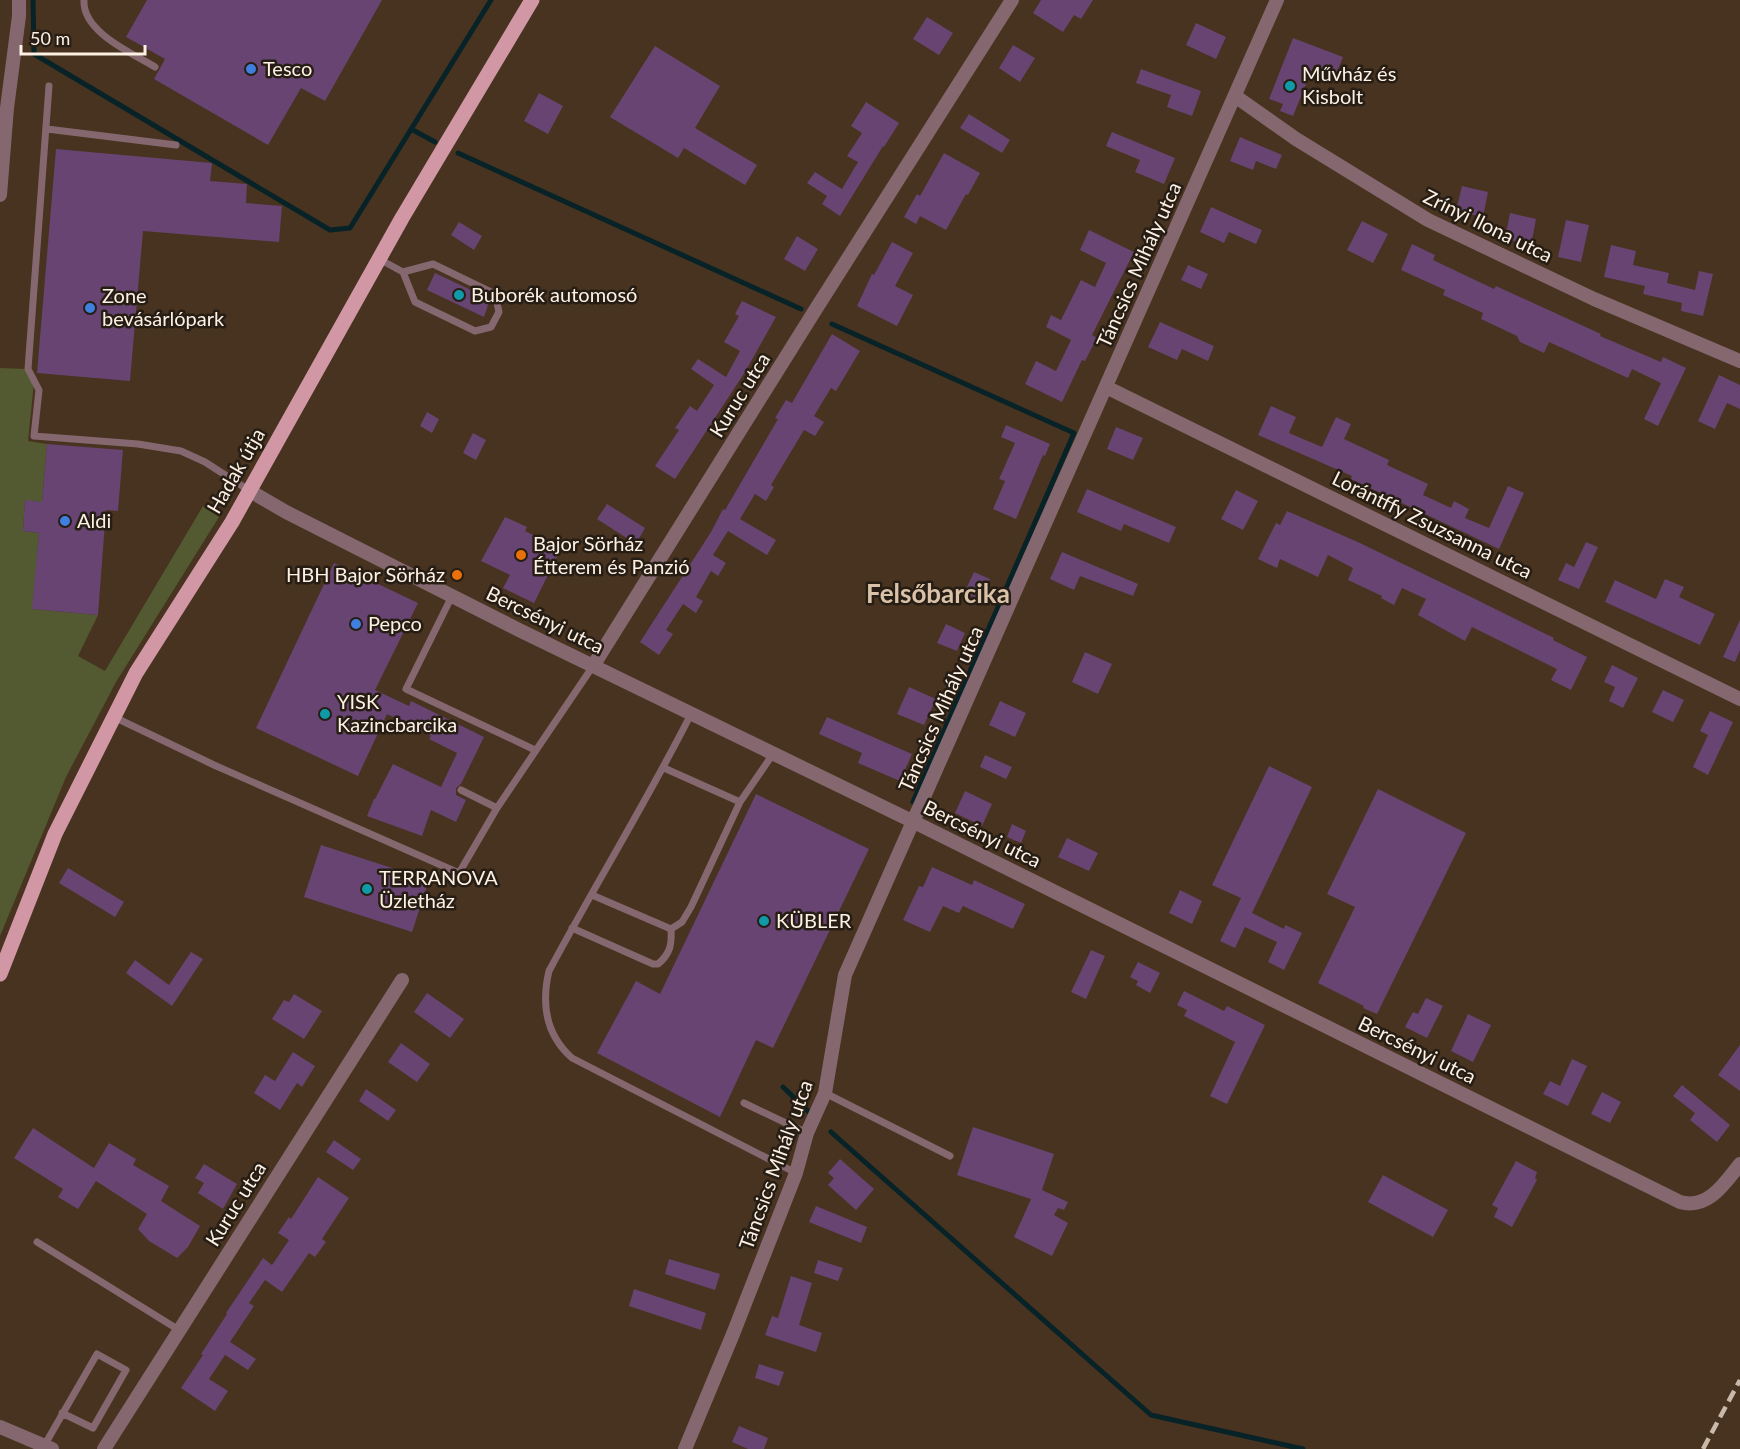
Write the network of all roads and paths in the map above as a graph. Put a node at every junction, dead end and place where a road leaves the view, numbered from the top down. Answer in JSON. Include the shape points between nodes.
{"nodes":[{"id":1,"x":19,"y":0,"type":"edge"},
{"id":2,"x":84,"y":0,"type":"edge"},
{"id":3,"x":532,"y":0,"type":"edge"},
{"id":4,"x":1012,"y":0,"type":"edge"},
{"id":5,"x":1277,"y":0,"type":"edge"},
{"id":6,"x":155,"y":67,"type":"dead end"},
{"id":7,"x":49,"y":86,"type":"dead end"},
{"id":8,"x":1235,"y":96,"type":"junction"},
{"id":9,"x":4,"y":108,"type":"edge"},
{"id":10,"x":47,"y":129,"type":"junction"},
{"id":11,"x":176,"y":145,"type":"dead end"},
{"id":12,"x":0,"y":195,"type":"edge"},
{"id":13,"x":378,"y":259,"type":"junction"},
{"id":14,"x":403,"y":272,"type":"junction"},
{"id":15,"x":1740,"y":361,"type":"edge"},
{"id":16,"x":1106,"y":387,"type":"junction"},
{"id":17,"x":250,"y":491,"type":"junction"},
{"id":18,"x":452,"y":596,"type":"junction"},
{"id":19,"x":593,"y":666,"type":"junction"},
{"id":20,"x":1740,"y":699,"type":"edge"},
{"id":21,"x":691,"y":714,"type":"junction"},
{"id":22,"x":113,"y":717,"type":"junction"},
{"id":23,"x":535,"y":750,"type":"junction"},
{"id":24,"x":773,"y":754,"type":"junction"},
{"id":25,"x":664,"y":768,"type":"junction"},
{"id":26,"x":461,"y":790,"type":"dead end"},
{"id":27,"x":740,"y":802,"type":"junction"},
{"id":28,"x":497,"y":808,"type":"junction"},
{"id":29,"x":912,"y":821,"type":"junction"},
{"id":30,"x":592,"y":895,"type":"junction"},
{"id":31,"x":572,"y":928,"type":"junction"},
{"id":32,"x":671,"y":929,"type":"junction"},
{"id":33,"x":0,"y":974,"type":"edge"},
{"id":34,"x":402,"y":980,"type":"dead end"},
{"id":35,"x":825,"y":1093,"type":"junction"},
{"id":36,"x":744,"y":1102,"type":"dead end"},
{"id":37,"x":807,"y":1133,"type":"junction"},
{"id":38,"x":950,"y":1156,"type":"dead end"},
{"id":39,"x":1740,"y":1164,"type":"edge"},
{"id":40,"x":796,"y":1173,"type":"junction"},
{"id":41,"x":37,"y":1242,"type":"dead end"},
{"id":42,"x":179,"y":1330,"type":"junction"},
{"id":43,"x":62,"y":1413,"type":"junction"},
{"id":44,"x":0,"y":1427,"type":"edge"},
{"id":45,"x":48,"y":1447,"type":"edge"},
{"id":46,"x":104,"y":1449,"type":"edge"},
{"id":47,"x":685,"y":1449,"type":"edge"}],
"edges":[{"from":1,"to":9,"type":"street"},
{"from":2,"to":6,"type":"lane","via":[[92,26]]},
{"from":3,"to":13,"type":"main road","name":"Hadak útja"},
{"from":4,"to":19,"type":"street","name":"Kuruc utca"},
{"from":5,"to":8,"type":"street","name":"Táncsics Mihály utca"},
{"from":7,"to":10,"type":"lane"},
{"from":8,"to":15,"type":"street","name":"Zrínyi Ilona utca","via":[[1296,139],[1428,220],[1594,299]]},
{"from":8,"to":16,"type":"street","name":"Táncsics Mihály utca"},
{"from":9,"to":12,"type":"street"},
{"from":10,"to":11,"type":"lane"},
{"from":10,"to":17,"type":"lane","via":[[28,369],[39,390],[34,436],[181,451]]},
{"from":13,"to":14,"type":"lane"},
{"from":13,"to":17,"type":"main road","name":"Hadak útja"},
{"from":14,"to":14,"type":"lane","via":[[416,302],[475,331],[491,327],[499,312],[495,294],[433,264]]},
{"from":16,"to":20,"type":"street","name":"Lorántffy Zsuzsanna utca"},
{"from":16,"to":29,"type":"street","name":"Táncsics Mihály utca"},
{"from":17,"to":18,"type":"street","name":"Bercsényi utca"},
{"from":17,"to":22,"type":"main road","name":"Hadak útja","via":[[136,673]]},
{"from":18,"to":19,"type":"street","name":"Bercsényi utca"},
{"from":18,"to":23,"type":"lane","via":[[406,689]]},
{"from":19,"to":21,"type":"street","name":"Bercsényi utca"},
{"from":19,"to":23,"type":"lane","name":"Kuruc utca"},
{"from":21,"to":24,"type":"street","name":"Bercsényi utca"},
{"from":21,"to":25,"type":"lane"},
{"from":22,"to":28,"type":"lane","name":"Kuruc utca","via":[[459,873]]},
{"from":22,"to":33,"type":"main road","name":"Hadak útja","via":[[55,834]]},
{"from":23,"to":28,"type":"lane","name":"Kuruc utca"},
{"from":24,"to":27,"type":"lane"},
{"from":24,"to":29,"type":"street","name":"Bercsényi utca"},
{"from":25,"to":27,"type":"lane"},
{"from":25,"to":30,"type":"lane"},
{"from":26,"to":28,"type":"lane"},
{"from":27,"to":32,"type":"lane","via":[[692,907],[682,922]]},
{"from":29,"to":35,"type":"street","name":"Táncsics Mihály utca","via":[[845,975]]},
{"from":29,"to":39,"type":"street","name":"Bercsényi utca","via":[[1680,1202],[1699,1204],[1720,1188]]},
{"from":30,"to":31,"type":"lane"},
{"from":30,"to":32,"type":"lane"},
{"from":31,"to":32,"type":"lane","via":[[653,964],[666,958],[672,945]]},
{"from":31,"to":40,"type":"lane","via":[[549,971],[545,988],[550,1027],[560,1047],[572,1058]]},
{"from":34,"to":42,"type":"street","name":"Kuruc utca"},
{"from":35,"to":37,"type":"street","name":"Táncsics Mihály utca"},
{"from":35,"to":38,"type":"lane"},
{"from":36,"to":37,"type":"lane"},
{"from":37,"to":40,"type":"street","name":"Táncsics Mihály utca"},
{"from":40,"to":47,"type":"street","name":"Táncsics Mihály utca"},
{"from":41,"to":42,"type":"lane"},
{"from":42,"to":46,"type":"street","name":"Kuruc utca"},
{"from":43,"to":43,"type":"lane","via":[[93,1428],[126,1370],[97,1354]]},
{"from":43,"to":45,"type":"lane"},
{"from":44,"to":45,"type":"street"}]}
